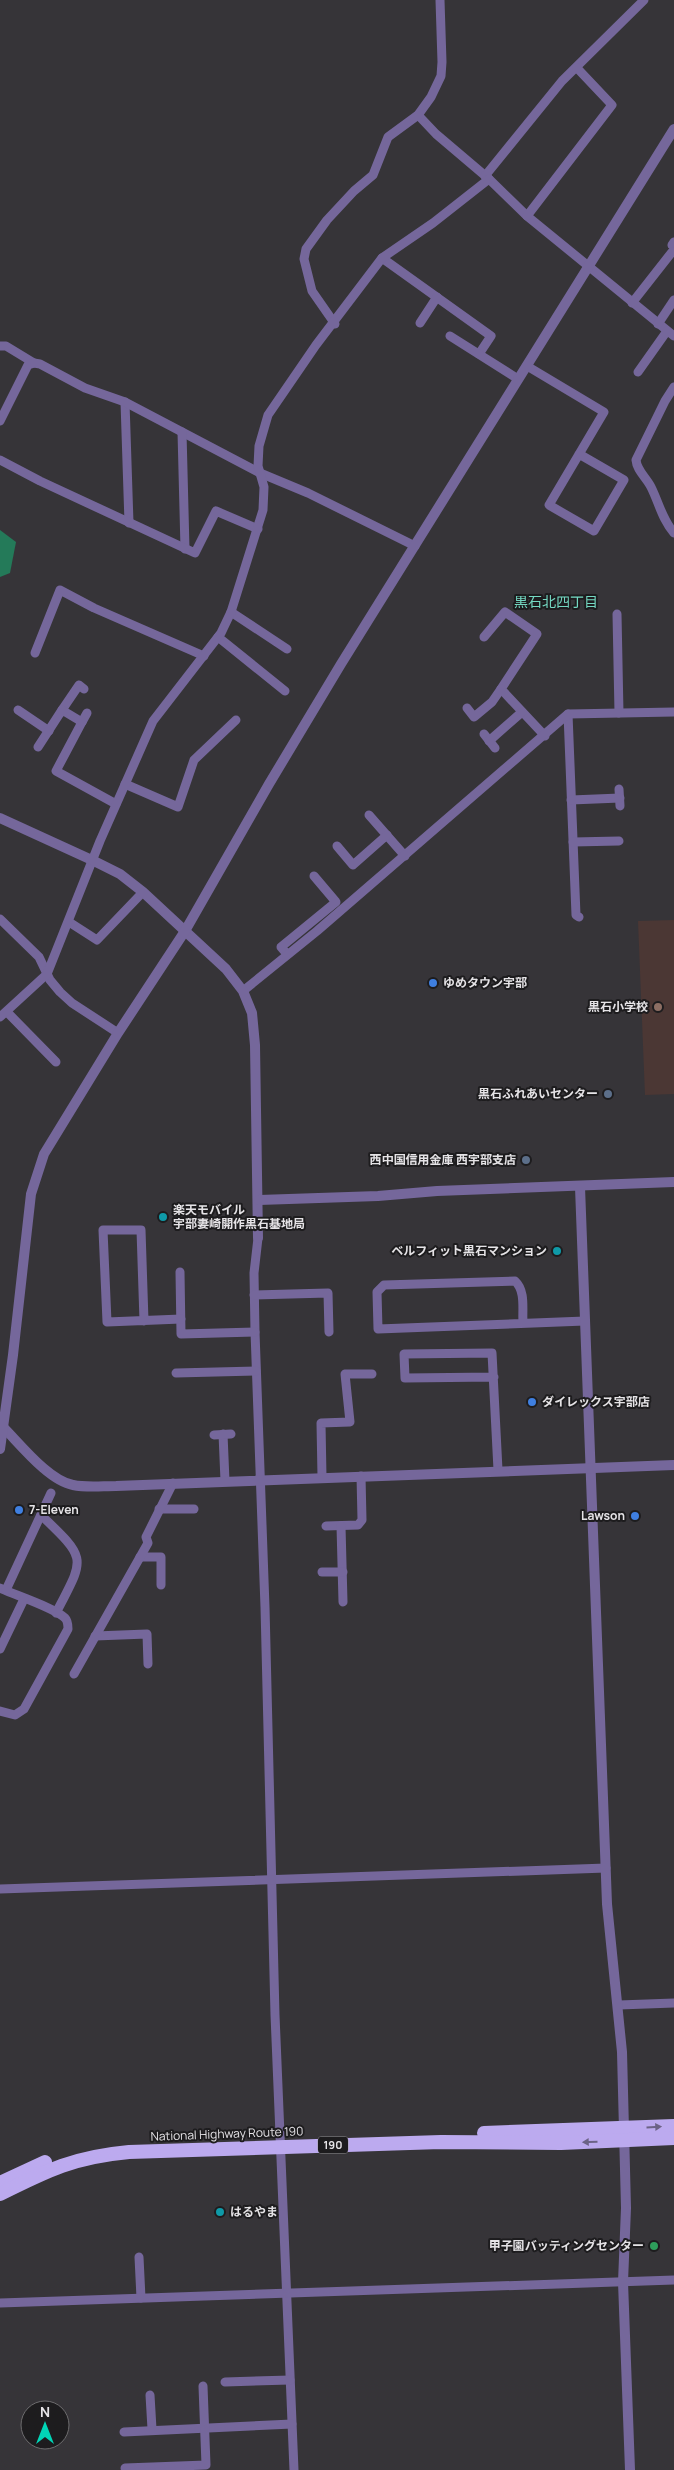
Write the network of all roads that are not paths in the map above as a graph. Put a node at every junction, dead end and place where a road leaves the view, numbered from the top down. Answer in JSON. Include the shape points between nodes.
{"nodes":[{"id":1,"x":440,"y":0,"type":"edge"},
{"id":2,"x":644,"y":0,"type":"edge"},
{"id":3,"x":577,"y":68,"type":"junction"},
{"id":4,"x":418,"y":115,"type":"junction"},
{"id":5,"x":674,"y":129,"type":"edge"},
{"id":6,"x":487,"y":177,"type":"junction"},
{"id":7,"x":527,"y":216,"type":"junction"},
{"id":8,"x":673,"y":246,"type":"edge"},
{"id":9,"x":382,"y":258,"type":"junction"},
{"id":10,"x":588,"y":268,"type":"junction"},
{"id":11,"x":437,"y":298,"type":"junction"},
{"id":12,"x":674,"y":300,"type":"edge"},
{"id":13,"x":632,"y":303,"type":"junction"},
{"id":14,"x":420,"y":323,"type":"dead end"},
{"id":15,"x":334,"y":324,"type":"junction"},
{"id":16,"x":658,"y":324,"type":"junction"},
{"id":17,"x":671,"y":334,"type":"edge"},
{"id":18,"x":450,"y":336,"type":"dead end"},
{"id":19,"x":0,"y":346,"type":"edge"},
{"id":20,"x":479,"y":354,"type":"junction"},
{"id":21,"x":34,"y":362,"type":"junction"},
{"id":22,"x":527,"y":366,"type":"junction"},
{"id":23,"x":638,"y":372,"type":"dead end"},
{"id":24,"x":518,"y":379,"type":"junction"},
{"id":25,"x":674,"y":388,"type":"edge"},
{"id":26,"x":125,"y":402,"type":"junction"},
{"id":27,"x":0,"y":422,"type":"edge"},
{"id":28,"x":182,"y":432,"type":"junction"},
{"id":29,"x":579,"y":454,"type":"junction"},
{"id":30,"x":0,"y":460,"type":"edge"},
{"id":31,"x":260,"y":473,"type":"junction"},
{"id":32,"x":129,"y":523,"type":"junction"},
{"id":33,"x":258,"y":529,"type":"junction"},
{"id":34,"x":674,"y":533,"type":"edge"},
{"id":35,"x":415,"y":546,"type":"junction"},
{"id":36,"x":185,"y":549,"type":"junction"},
{"id":37,"x":232,"y":612,"type":"junction"},
{"id":38,"x":617,"y":614,"type":"dead end"},
{"id":39,"x":218,"y":637,"type":"junction"},
{"id":40,"x":484,"y":637,"type":"dead end"},
{"id":41,"x":287,"y":649,"type":"dead end"},
{"id":42,"x":35,"y":654,"type":"dead end"},
{"id":43,"x":204,"y":656,"type":"junction"},
{"id":44,"x":84,"y":689,"type":"dead end"},
{"id":45,"x":501,"y":689,"type":"junction"},
{"id":46,"x":285,"y":691,"type":"dead end"},
{"id":47,"x":468,"y":708,"type":"dead end"},
{"id":48,"x":18,"y":710,"type":"dead end"},
{"id":49,"x":62,"y":710,"type":"junction"},
{"id":50,"x":522,"y":712,"type":"junction"},
{"id":51,"x":674,"y":712,"type":"edge"},
{"id":52,"x":88,"y":713,"type":"dead end"},
{"id":53,"x":619,"y":713,"type":"junction"},
{"id":54,"x":568,"y":714,"type":"junction"},
{"id":55,"x":236,"y":720,"type":"dead end"},
{"id":56,"x":82,"y":722,"type":"junction"},
{"id":57,"x":49,"y":730,"type":"junction"},
{"id":58,"x":545,"y":736,"type":"junction"},
{"id":59,"x":489,"y":741,"type":"dead end"},
{"id":60,"x":38,"y":747,"type":"dead end"},
{"id":61,"x":125,"y":784,"type":"junction"},
{"id":62,"x":620,"y":798,"type":"dead end"},
{"id":63,"x":571,"y":800,"type":"junction"},
{"id":64,"x":116,"y":804,"type":"junction"},
{"id":65,"x":369,"y":815,"type":"dead end"},
{"id":66,"x":0,"y":818,"type":"edge"},
{"id":67,"x":388,"y":835,"type":"junction"},
{"id":68,"x":619,"y":841,"type":"dead end"},
{"id":69,"x":573,"y":842,"type":"junction"},
{"id":70,"x":337,"y":846,"type":"dead end"},
{"id":71,"x":406,"y":856,"type":"junction"},
{"id":72,"x":94,"y":861,"type":"junction"},
{"id":73,"x":314,"y":876,"type":"dead end"},
{"id":74,"x":143,"y":892,"type":"junction"},
{"id":75,"x":579,"y":917,"type":"dead end"},
{"id":76,"x":0,"y":919,"type":"edge"},
{"id":77,"x":69,"y":922,"type":"junction"},
{"id":78,"x":185,"y":931,"type":"junction"},
{"id":79,"x":287,"y":954,"type":"junction"},
{"id":80,"x":47,"y":974,"type":"junction"},
{"id":81,"x":243,"y":991,"type":"junction"},
{"id":82,"x":3,"y":1014,"type":"edge"},
{"id":83,"x":118,"y":1033,"type":"junction"},
{"id":84,"x":56,"y":1062,"type":"dead end"},
{"id":85,"x":674,"y":1182,"type":"edge"},
{"id":86,"x":580,"y":1187,"type":"junction"},
{"id":87,"x":259,"y":1200,"type":"junction"},
{"id":88,"x":258,"y":1238,"type":"joint"},
{"id":89,"x":180,"y":1272,"type":"dead end"},
{"id":90,"x":254,"y":1295,"type":"junction"},
{"id":91,"x":181,"y":1319,"type":"junction"},
{"id":92,"x":144,"y":1321,"type":"junction"},
{"id":93,"x":585,"y":1321,"type":"junction"},
{"id":94,"x":523,"y":1323,"type":"junction"},
{"id":95,"x":255,"y":1332,"type":"junction"},
{"id":96,"x":329,"y":1332,"type":"dead end"},
{"id":97,"x":256,"y":1372,"type":"junction"},
{"id":98,"x":176,"y":1373,"type":"dead end"},
{"id":99,"x":372,"y":1374,"type":"dead end"},
{"id":100,"x":494,"y":1377,"type":"junction"},
{"id":101,"x":1,"y":1425,"type":"edge"},
{"id":102,"x":223,"y":1434,"type":"dead end"},
{"id":103,"x":0,"y":1449,"type":"edge"},
{"id":104,"x":674,"y":1465,"type":"edge"},
{"id":105,"x":591,"y":1468,"type":"junction"},
{"id":106,"x":498,"y":1470,"type":"junction"},
{"id":107,"x":361,"y":1476,"type":"junction"},
{"id":108,"x":322,"y":1477,"type":"junction"},
{"id":109,"x":261,"y":1479,"type":"junction"},
{"id":110,"x":225,"y":1481,"type":"junction"},
{"id":111,"x":172,"y":1483,"type":"junction"},
{"id":112,"x":51,"y":1493,"type":"dead end"},
{"id":113,"x":159,"y":1510,"type":"junction"},
{"id":114,"x":194,"y":1510,"type":"dead end"},
{"id":115,"x":41,"y":1516,"type":"junction"},
{"id":116,"x":326,"y":1526,"type":"dead end"},
{"id":117,"x":341,"y":1526,"type":"junction"},
{"id":118,"x":140,"y":1557,"type":"junction"},
{"id":119,"x":322,"y":1572,"type":"dead end"},
{"id":120,"x":342,"y":1572,"type":"junction"},
{"id":121,"x":161,"y":1585,"type":"dead end"},
{"id":122,"x":3,"y":1589,"type":"edge"},
{"id":123,"x":24,"y":1599,"type":"junction"},
{"id":124,"x":343,"y":1602,"type":"dead end"},
{"id":125,"x":56,"y":1613,"type":"junction"},
{"id":126,"x":96,"y":1636,"type":"junction"},
{"id":127,"x":0,"y":1649,"type":"edge"},
{"id":128,"x":148,"y":1664,"type":"dead end"},
{"id":129,"x":74,"y":1674,"type":"dead end"},
{"id":130,"x":0,"y":1712,"type":"edge"},
{"id":131,"x":606,"y":1868,"type":"junction"},
{"id":132,"x":271,"y":1880,"type":"junction"},
{"id":133,"x":0,"y":1889,"type":"edge"},
{"id":134,"x":674,"y":2003,"type":"edge"},
{"id":135,"x":619,"y":2005,"type":"junction"},
{"id":136,"x":674,"y":2126,"type":"edge"},
{"id":137,"x":625,"y":2134,"type":"junction"},
{"id":138,"x":674,"y":2138,"type":"edge"},
{"id":139,"x":281,"y":2142,"type":"junction"},
{"id":140,"x":0,"y":2182,"type":"edge"},
{"id":141,"x":0,"y":2194,"type":"edge"},
{"id":142,"x":139,"y":2257,"type":"dead end"},
{"id":143,"x":674,"y":2280,"type":"edge"},
{"id":144,"x":623,"y":2282,"type":"junction"},
{"id":145,"x":287,"y":2293,"type":"junction"},
{"id":146,"x":141,"y":2298,"type":"junction"},
{"id":147,"x":0,"y":2303,"type":"edge"},
{"id":148,"x":290,"y":2380,"type":"junction"},
{"id":149,"x":225,"y":2382,"type":"dead end"},
{"id":150,"x":203,"y":2386,"type":"dead end"},
{"id":151,"x":150,"y":2396,"type":"dead end"},
{"id":152,"x":292,"y":2424,"type":"junction"},
{"id":153,"x":205,"y":2427,"type":"junction"},
{"id":154,"x":152,"y":2429,"type":"junction"},
{"id":155,"x":124,"y":2432,"type":"dead end"},
{"id":156,"x":125,"y":2468,"type":"dead end"},
{"id":157,"x":294,"y":2470,"type":"edge"},
{"id":158,"x":630,"y":2470,"type":"edge"}],
"edges":[{"from":1,"to":4,"type":"street","via":[[441,76]]},
{"from":2,"to":3,"type":"street"},
{"from":3,"to":6,"type":"street","via":[[562,81]]},
{"from":3,"to":7,"type":"street","via":[[612,105]]},
{"from":4,"to":6,"type":"street"},
{"from":4,"to":15,"type":"street","via":[[388,137],[373,175],[327,220],[306,249],[304,259],[312,291]]},
{"from":5,"to":10,"type":"street"},
{"from":6,"to":7,"type":"street"},
{"from":6,"to":9,"type":"street","via":[[433,223]]},
{"from":7,"to":10,"type":"street"},
{"from":8,"to":13,"type":"street"},
{"from":9,"to":11,"type":"street"},
{"from":9,"to":15,"type":"street"},
{"from":10,"to":13,"type":"street"},
{"from":10,"to":22,"type":"street"},
{"from":11,"to":14,"type":"street"},
{"from":11,"to":20,"type":"street","via":[[491,336]]},
{"from":12,"to":16,"type":"street"},
{"from":13,"to":16,"type":"street"},
{"from":15,"to":31,"type":"street","via":[[268,415],[259,446]]},
{"from":16,"to":17,"type":"street"},
{"from":17,"to":23,"type":"street"},
{"from":18,"to":20,"type":"street"},
{"from":19,"to":21,"type":"street","via":[[6,346]]},
{"from":20,"to":24,"type":"street"},
{"from":21,"to":26,"type":"street","via":[[85,388]]},
{"from":21,"to":27,"type":"street","via":[[28,366]]},
{"from":22,"to":24,"type":"street"},
{"from":22,"to":29,"type":"street","via":[[604,412]]},
{"from":24,"to":35,"type":"street"},
{"from":25,"to":34,"type":"street","via":[[664,401],[636,460],[636,467],[651,488],[661,514]]},
{"from":26,"to":28,"type":"street"},
{"from":26,"to":32,"type":"street"},
{"from":28,"to":31,"type":"street"},
{"from":28,"to":36,"type":"street"},
{"from":29,"to":29,"type":"street","via":[[549,505],[594,531],[624,480]]},
{"from":30,"to":32,"type":"street"},
{"from":31,"to":33,"type":"street","via":[[264,510]]},
{"from":31,"to":35,"type":"street"},
{"from":32,"to":36,"type":"street"},
{"from":33,"to":36,"type":"street","via":[[216,511],[195,553]]},
{"from":33,"to":37,"type":"street"},
{"from":35,"to":78,"type":"street","via":[[269,784]]},
{"from":37,"to":39,"type":"street"},
{"from":37,"to":41,"type":"street"},
{"from":38,"to":53,"type":"street"},
{"from":39,"to":43,"type":"street"},
{"from":39,"to":46,"type":"street"},
{"from":40,"to":45,"type":"street","via":[[504,612],[537,634]]},
{"from":42,"to":43,"type":"street","via":[[60,590]]},
{"from":43,"to":61,"type":"street","via":[[153,721]]},
{"from":44,"to":49,"type":"street","via":[[79,685]]},
{"from":45,"to":47,"type":"street","via":[[492,702],[474,717]]},
{"from":45,"to":50,"type":"street"},
{"from":48,"to":57,"type":"street"},
{"from":49,"to":56,"type":"street"},
{"from":49,"to":57,"type":"street"},
{"from":50,"to":58,"type":"street"},
{"from":50,"to":59,"type":"street"},
{"from":51,"to":53,"type":"street"},
{"from":52,"to":56,"type":"street"},
{"from":53,"to":54,"type":"street"},
{"from":54,"to":58,"type":"street"},
{"from":54,"to":63,"type":"street"},
{"from":55,"to":61,"type":"street","via":[[194,760],[178,807]]},
{"from":56,"to":64,"type":"street","via":[[56,771]]},
{"from":57,"to":60,"type":"street"},
{"from":58,"to":71,"type":"street"},
{"from":61,"to":64,"type":"street"},
{"from":62,"to":63,"type":"street"},
{"from":63,"to":69,"type":"street"},
{"from":64,"to":72,"type":"street"},
{"from":65,"to":67,"type":"street"},
{"from":66,"to":72,"type":"street"},
{"from":67,"to":70,"type":"street","via":[[353,865]]},
{"from":67,"to":71,"type":"street"},
{"from":68,"to":69,"type":"street"},
{"from":69,"to":75,"type":"street","via":[[576,915]]},
{"from":71,"to":79,"type":"street"},
{"from":72,"to":74,"type":"street","via":[[120,874]]},
{"from":72,"to":77,"type":"street"},
{"from":73,"to":79,"type":"street","via":[[336,902],[282,947]]},
{"from":74,"to":77,"type":"street","via":[[97,940]]},
{"from":74,"to":78,"type":"street"},
{"from":76,"to":80,"type":"street","via":[[40,957]]},
{"from":77,"to":80,"type":"street"},
{"from":78,"to":81,"type":"street","via":[[226,969]]},
{"from":78,"to":83,"type":"street"},
{"from":79,"to":81,"type":"street"},
{"from":80,"to":82,"type":"street"},
{"from":80,"to":83,"type":"street","via":[[72,1003]]},
{"from":81,"to":87,"type":"street","via":[[252,1013],[254,1030]]},
{"from":82,"to":84,"type":"street"},
{"from":83,"to":101,"type":"street","via":[[37,1168]]},
{"from":85,"to":86,"type":"street"},
{"from":86,"to":87,"type":"street"},
{"from":86,"to":93,"type":"street"},
{"from":87,"to":88,"type":"street"},
{"from":88,"to":90,"type":"street"},
{"from":89,"to":91,"type":"street"},
{"from":90,"to":95,"type":"street"},
{"from":90,"to":96,"type":"street","via":[[328,1293]]},
{"from":91,"to":92,"type":"street"},
{"from":91,"to":95,"type":"street","via":[[181,1334]]},
{"from":92,"to":92,"type":"street","via":[[141,1230],[103,1230],[107,1322]]},
{"from":93,"to":94,"type":"street"},
{"from":93,"to":105,"type":"street"},
{"from":94,"to":94,"type":"street","via":[[522,1293],[515,1282],[384,1285],[377,1292],[378,1329]]},
{"from":95,"to":97,"type":"street"},
{"from":97,"to":98,"type":"street"},
{"from":97,"to":109,"type":"street"},
{"from":99,"to":108,"type":"street","via":[[345,1374],[350,1422],[321,1423]]},
{"from":100,"to":100,"type":"street","via":[[404,1378],[404,1354],[492,1353]]},
{"from":100,"to":106,"type":"street"},
{"from":101,"to":103,"type":"street"},
{"from":101,"to":111,"type":"street","via":[[61,1481],[73,1485]]},
{"from":102,"to":110,"type":"street"},
{"from":104,"to":105,"type":"street"},
{"from":105,"to":106,"type":"street"},
{"from":105,"to":131,"type":"street"},
{"from":106,"to":107,"type":"street"},
{"from":107,"to":108,"type":"street"},
{"from":107,"to":117,"type":"street","via":[[362,1520],[358,1525]]},
{"from":108,"to":109,"type":"street"},
{"from":109,"to":110,"type":"street"},
{"from":109,"to":132,"type":"street"},
{"from":110,"to":111,"type":"street"},
{"from":111,"to":113,"type":"street"},
{"from":112,"to":115,"type":"street"},
{"from":113,"to":114,"type":"street"},
{"from":113,"to":118,"type":"street"},
{"from":115,"to":122,"type":"street"},
{"from":115,"to":125,"type":"street","via":[[76,1551],[78,1562],[78,1571]]},
{"from":116,"to":117,"type":"street"},
{"from":117,"to":120,"type":"street"},
{"from":118,"to":121,"type":"street","via":[[160,1557]]},
{"from":118,"to":126,"type":"street"},
{"from":119,"to":120,"type":"street"},
{"from":120,"to":124,"type":"street"},
{"from":122,"to":123,"type":"street"},
{"from":123,"to":125,"type":"street"},
{"from":123,"to":127,"type":"street"},
{"from":125,"to":130,"type":"street","via":[[66,1619],[68,1630],[24,1709],[15,1715]]},
{"from":126,"to":128,"type":"street","via":[[147,1634]]},
{"from":126,"to":129,"type":"street"},
{"from":131,"to":132,"type":"street"},
{"from":131,"to":135,"type":"street"},
{"from":132,"to":133,"type":"street"},
{"from":132,"to":139,"type":"street"},
{"from":134,"to":135,"type":"street"},
{"from":135,"to":137,"type":"street"},
{"from":137,"to":136,"type":"highway","name":"National Highway Route 190","number":"190","one_way":true},
{"from":137,"to":138,"type":"highway","name":"National Highway Route 190","number":"190"},
{"from":137,"to":139,"type":"highway","name":"National Highway Route 190","number":"190","via":[[561,2143]]},
{"from":137,"to":144,"type":"street"},
{"from":139,"to":140,"type":"highway","name":"National Highway Route 190","number":"190","via":[[98,2146],[63,2155]]},
{"from":139,"to":141,"type":"highway","name":"National Highway Route 190","number":"190","via":[[84,2158],[47,2170]]},
{"from":139,"to":145,"type":"street"},
{"from":142,"to":146,"type":"street"},
{"from":143,"to":144,"type":"street"},
{"from":144,"to":145,"type":"street"},
{"from":144,"to":158,"type":"street"},
{"from":145,"to":146,"type":"street"},
{"from":145,"to":148,"type":"street"},
{"from":146,"to":147,"type":"street"},
{"from":148,"to":149,"type":"street"},
{"from":148,"to":152,"type":"street"},
{"from":150,"to":153,"type":"street"},
{"from":151,"to":154,"type":"street"},
{"from":152,"to":153,"type":"street"},
{"from":152,"to":157,"type":"street"},
{"from":153,"to":154,"type":"street"},
{"from":153,"to":156,"type":"street","via":[[206,2465]]},
{"from":154,"to":155,"type":"street"}]}
